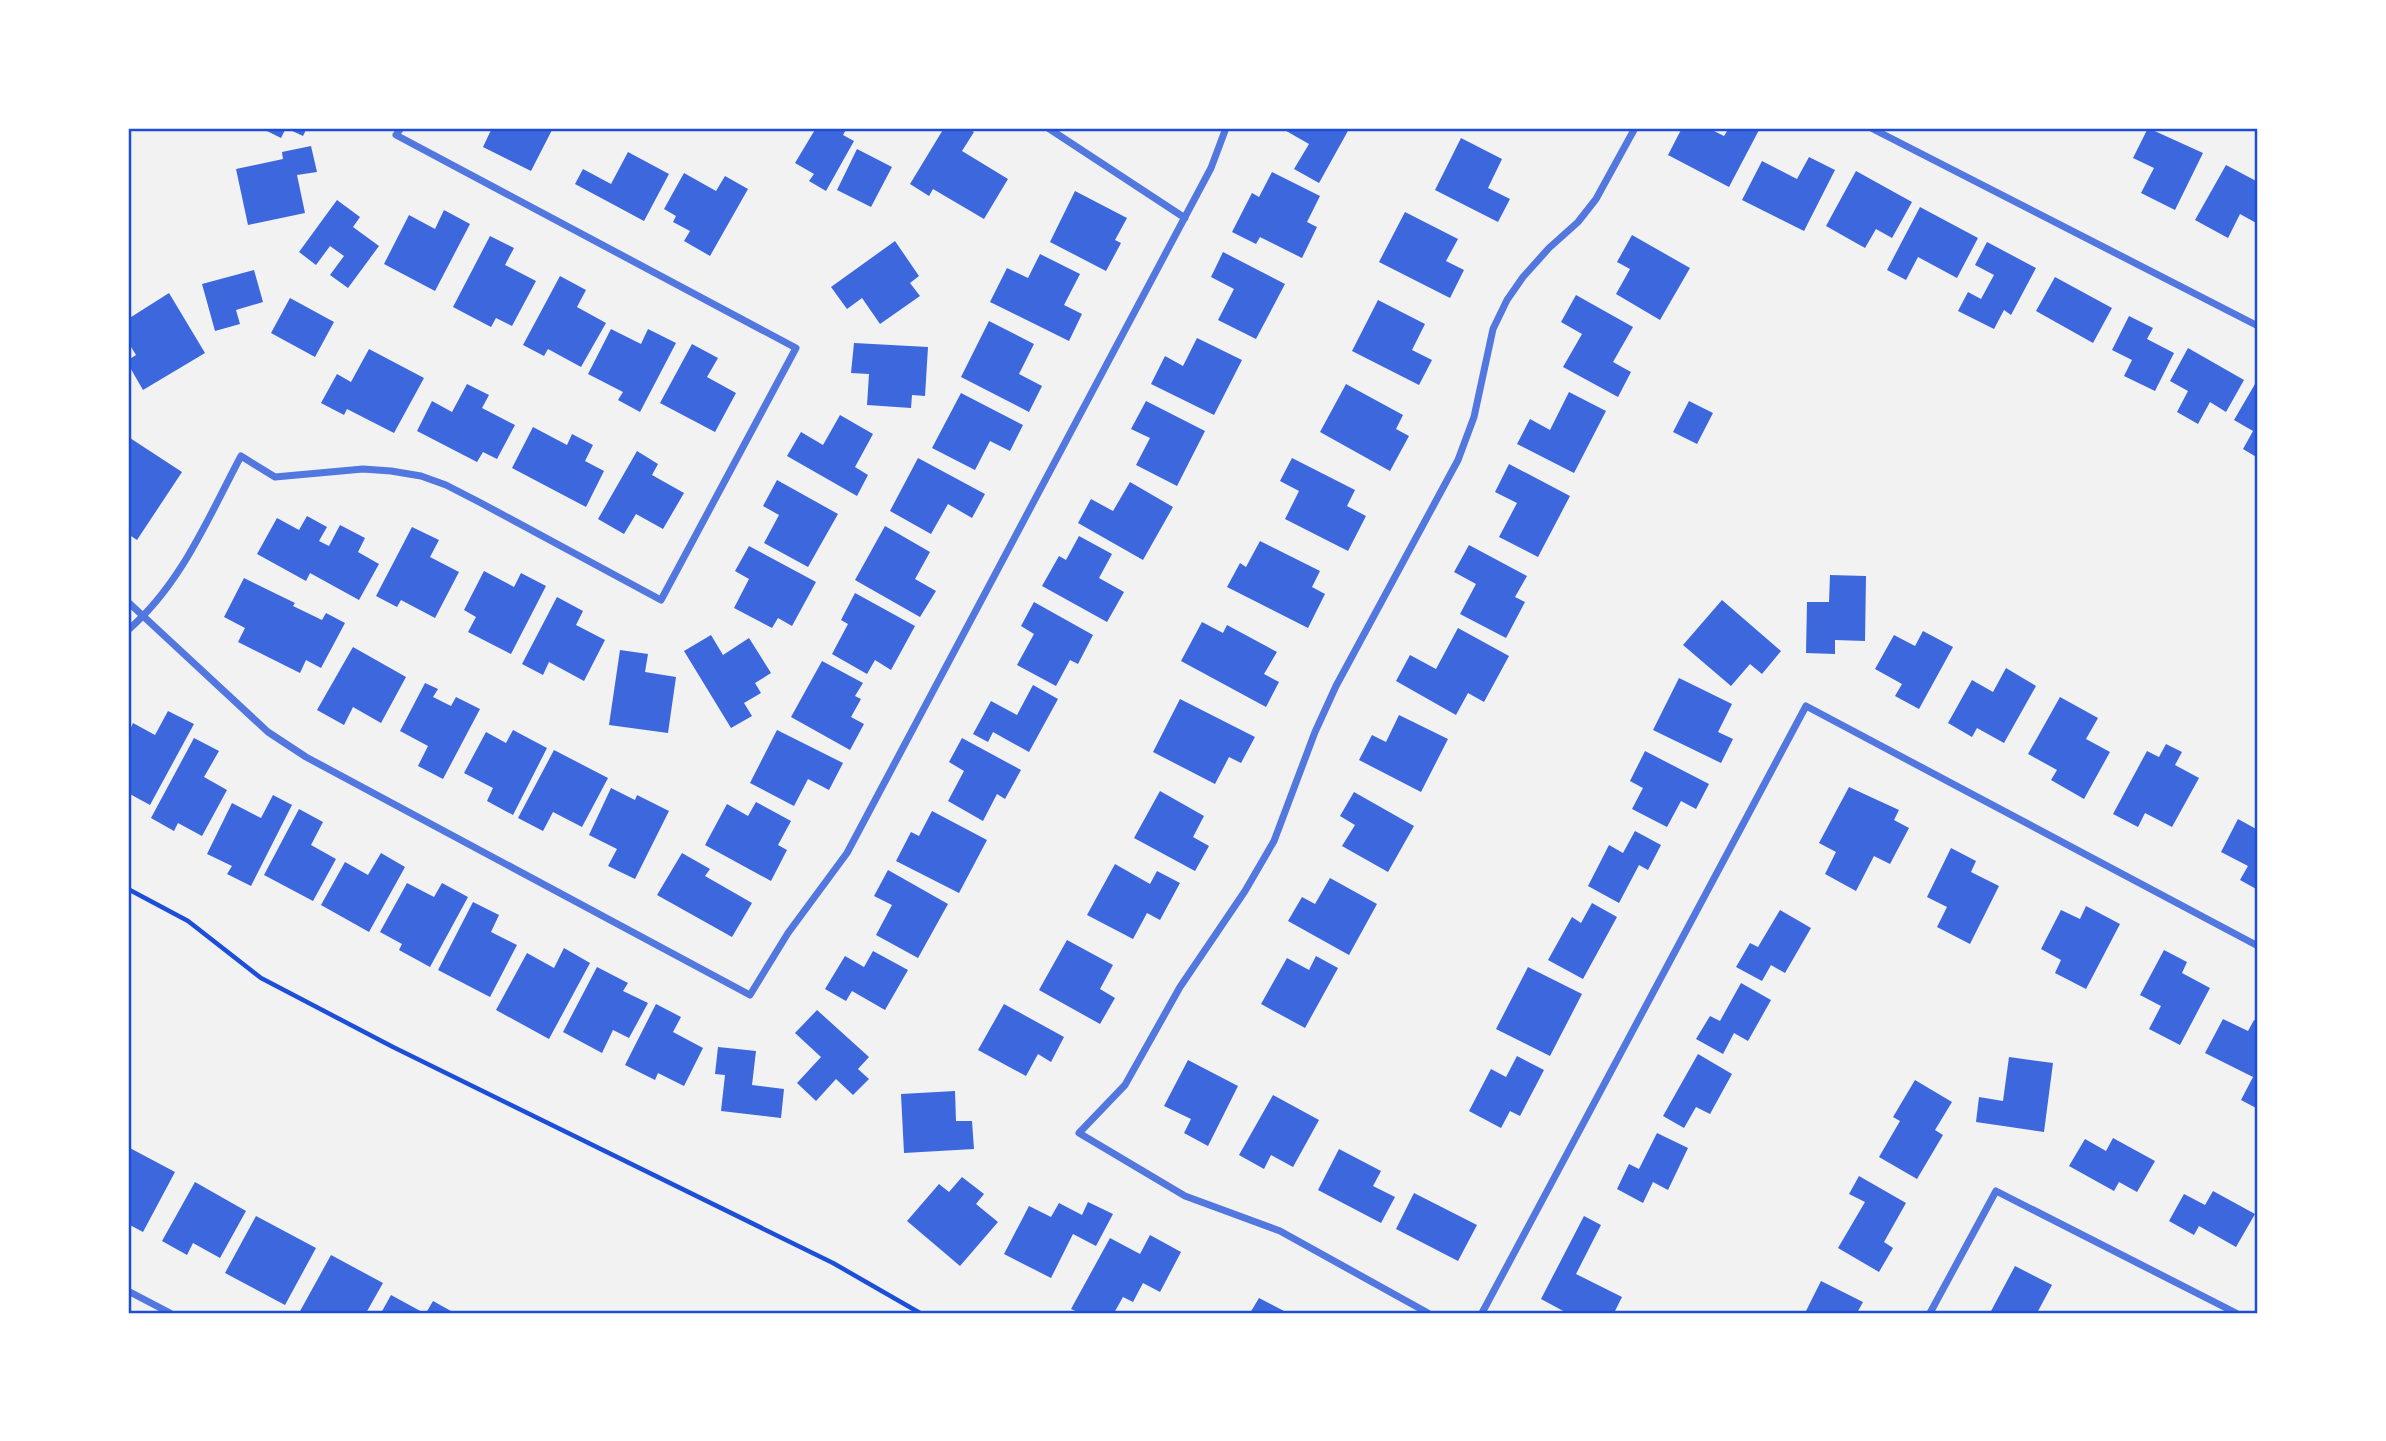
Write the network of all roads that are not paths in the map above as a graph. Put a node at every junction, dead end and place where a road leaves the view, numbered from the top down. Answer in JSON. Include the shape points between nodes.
{"nodes":[{"id":1,"x":401,"y":128,"type":"edge"},
{"id":2,"x":1048,"y":128,"type":"edge"},
{"id":3,"x":1226,"y":128,"type":"edge"},
{"id":4,"x":1635,"y":128,"type":"edge"},
{"id":5,"x":1871,"y":128,"type":"edge"},
{"id":6,"x":1185,"y":218,"type":"junction"},
{"id":7,"x":2258,"y":326,"type":"edge"},
{"id":8,"x":128,"y":602,"type":"edge"},
{"id":9,"x":144,"y":616,"type":"junction"},
{"id":10,"x":128,"y":630,"type":"edge"},
{"id":11,"x":2258,"y":946,"type":"edge"},
{"id":12,"x":128,"y":1293,"type":"edge"},
{"id":13,"x":170,"y":1313,"type":"edge"},
{"id":14,"x":1428,"y":1313,"type":"edge"},
{"id":15,"x":1482,"y":1313,"type":"edge"},
{"id":16,"x":1930,"y":1313,"type":"edge"},
{"id":17,"x":2236,"y":1313,"type":"edge"}],
"edges":[{"from":1,"to":9,"type":"street","via":[[396,135],[796,348],[661,600],[421,476],[363,469],[275,477],[241,456],[182,567]]},
{"from":2,"to":6,"type":"street"},
{"from":3,"to":6,"type":"street"},
{"from":4,"to":14,"type":"street","via":[[1596,199],[1507,300],[1493,329],[1474,416],[1458,460],[1336,686],[1274,841],[1180,986],[1125,1084],[1079,1133],[1185,1196],[1280,1231]]},
{"from":5,"to":7,"type":"street"},
{"from":6,"to":9,"type":"street","via":[[847,853],[788,933],[750,995],[306,757],[268,732]]},
{"from":8,"to":9,"type":"street"},
{"from":9,"to":10,"type":"street"},
{"from":11,"to":15,"type":"street","via":[[1806,706]]},
{"from":12,"to":13,"type":"street"},
{"from":16,"to":17,"type":"street","via":[[1996,1191]]}]}
